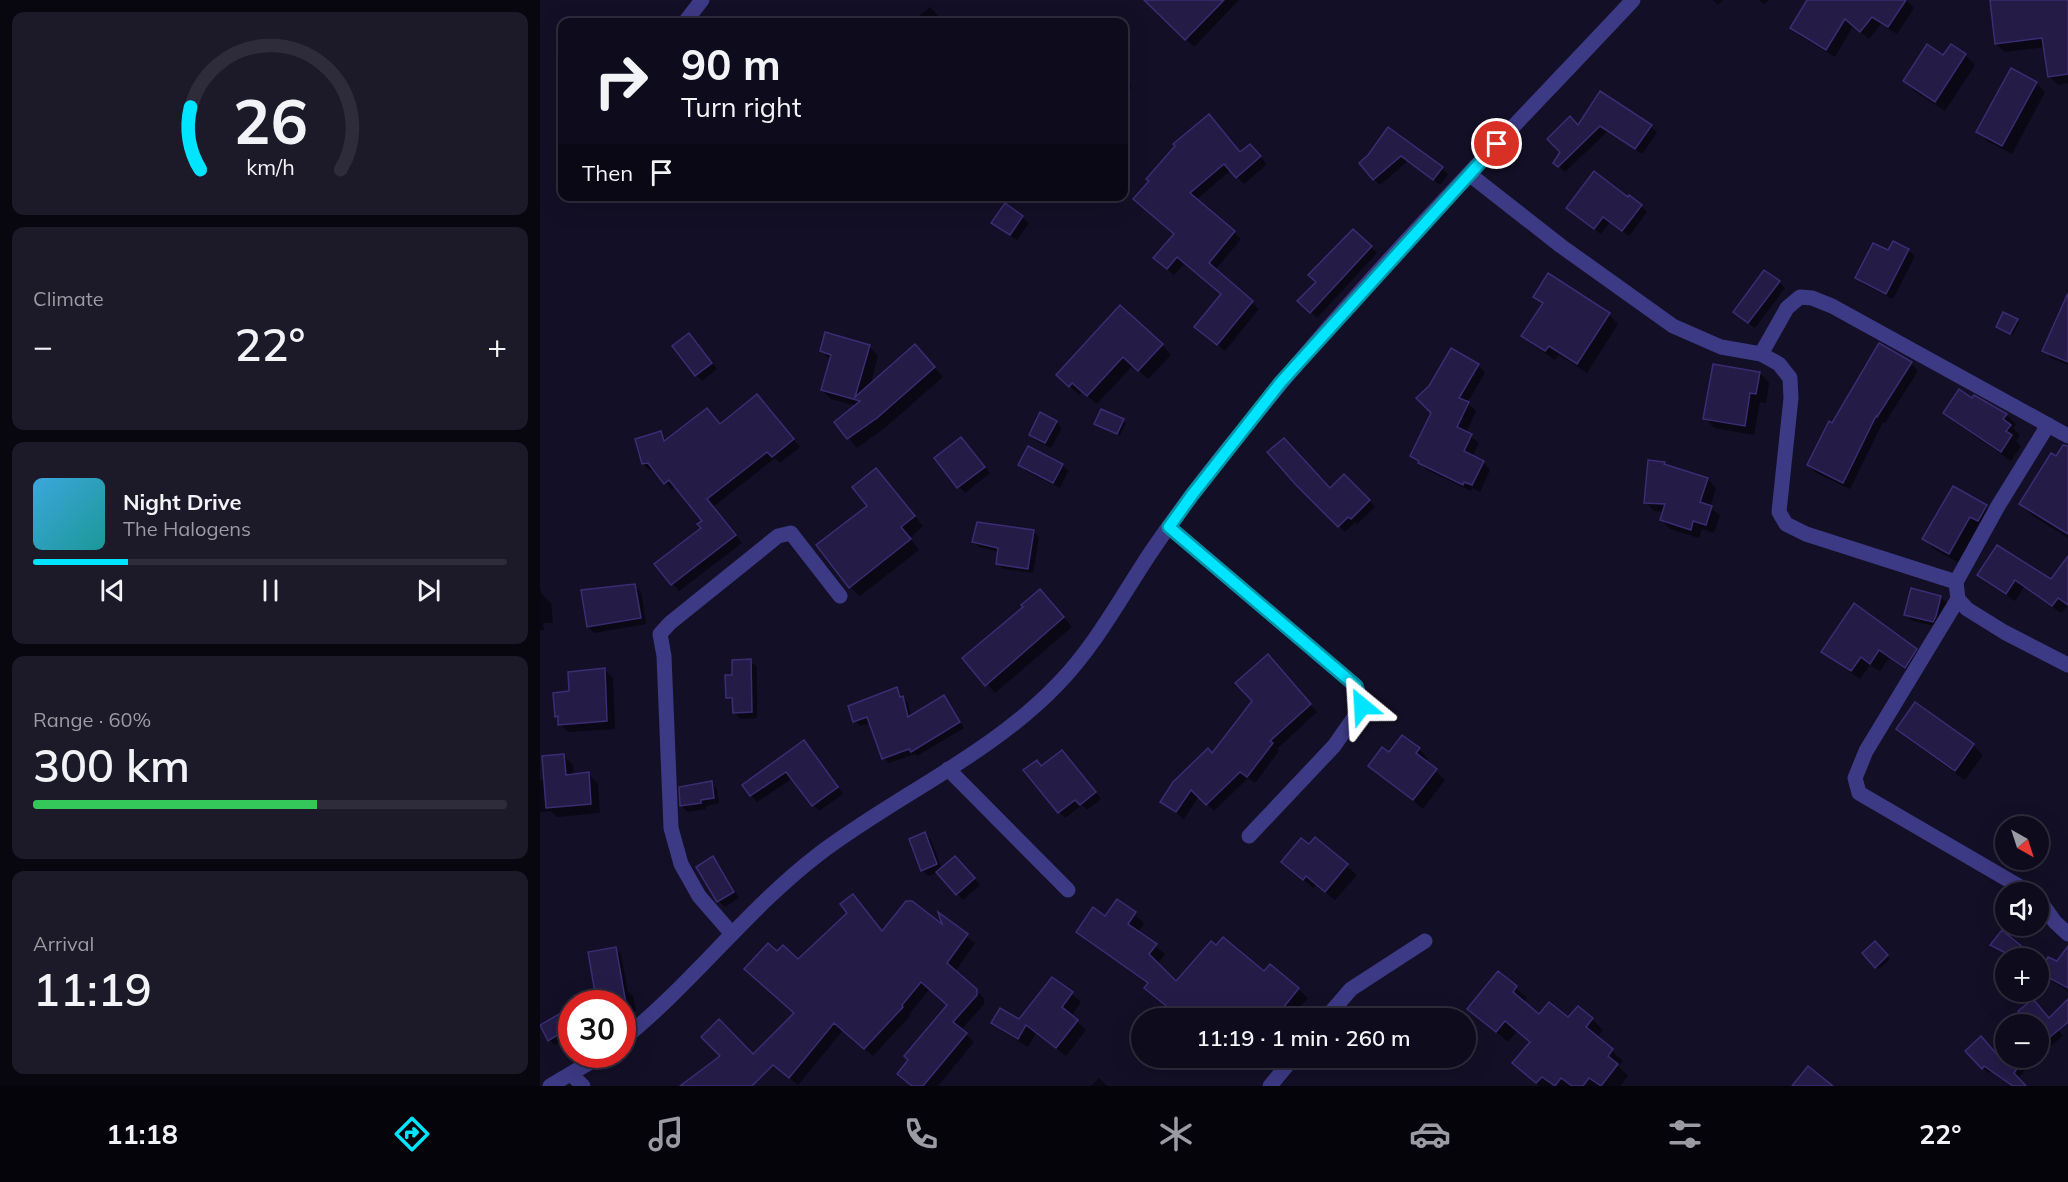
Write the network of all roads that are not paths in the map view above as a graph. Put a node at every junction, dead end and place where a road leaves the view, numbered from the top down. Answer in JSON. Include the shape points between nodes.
{"nodes":[{"id":1,"x":702,"y":0,"type":"edge"},
{"id":2,"x":1633,"y":0,"type":"edge"},
{"id":3,"x":688,"y":18,"type":"edge"},
{"id":4,"x":1469,"y":174,"type":"junction"},
{"id":5,"x":1761,"y":354,"type":"junction"},
{"id":6,"x":2048,"y":425,"type":"junction"},
{"id":7,"x":2068,"y":436,"type":"edge"},
{"id":8,"x":1169,"y":527,"type":"junction"},
{"id":9,"x":1956,"y":582,"type":"junction"},
{"id":10,"x":840,"y":596,"type":"dead end"},
{"id":11,"x":1958,"y":599,"type":"junction"},
{"id":12,"x":2068,"y":665,"type":"edge"},
{"id":13,"x":948,"y":769,"type":"junction"},
{"id":14,"x":1249,"y":836,"type":"dead end"},
{"id":15,"x":2012,"y":882,"type":"edge"},
{"id":16,"x":1068,"y":890,"type":"dead end"},
{"id":17,"x":2049,"y":914,"type":"edge"},
{"id":18,"x":732,"y":934,"type":"junction"},
{"id":19,"x":2068,"y":934,"type":"edge"},
{"id":20,"x":1425,"y":940,"type":"dead end"},
{"id":21,"x":1335,"y":1008,"type":"edge"},
{"id":22,"x":636,"y":1028,"type":"edge"},
{"id":23,"x":583,"y":1068,"type":"edge"},
{"id":24,"x":1285,"y":1068,"type":"edge"},
{"id":25,"x":572,"y":1075,"type":"junction"},
{"id":26,"x":550,"y":1086,"type":"edge"},
{"id":27,"x":583,"y":1086,"type":"edge"},
{"id":28,"x":1270,"y":1086,"type":"edge"}],
"edges":[{"from":1,"to":3,"type":"street"},
{"from":2,"to":4,"type":"street"},
{"from":4,"to":5,"type":"street","via":[[1673,326],[1721,347]]},
{"from":4,"to":8,"type":"street","via":[[1281,382]]},
{"from":5,"to":6,"type":"street","via":[[1787,308],[1800,297],[1812,298]]},
{"from":5,"to":9,"type":"street","via":[[1779,364],[1790,378],[1779,512],[1786,524],[1806,534]]},
{"from":6,"to":7,"type":"street"},
{"from":6,"to":9,"type":"street"},
{"from":8,"to":13,"type":"street","via":[[1101,630],[1058,684],[999,735]]},
{"from":8,"to":14,"type":"street","via":[[1356,686],[1362,706],[1335,746]]},
{"from":9,"to":11,"type":"street"},
{"from":10,"to":18,"type":"street","via":[[791,533],[778,536],[660,634],[671,828],[681,864],[699,896]]},
{"from":11,"to":12,"type":"street","via":[[2004,632]]},
{"from":11,"to":15,"type":"street","via":[[1866,751],[1855,778],[1859,793]]},
{"from":13,"to":16,"type":"street"},
{"from":13,"to":18,"type":"street","via":[[821,853],[789,878]]},
{"from":17,"to":19,"type":"street"},
{"from":18,"to":22,"type":"street"},
{"from":20,"to":21,"type":"street","via":[[1351,989]]},
{"from":23,"to":25,"type":"street"},
{"from":24,"to":28,"type":"street"},
{"from":25,"to":26,"type":"street"},
{"from":25,"to":27,"type":"street"}]}
